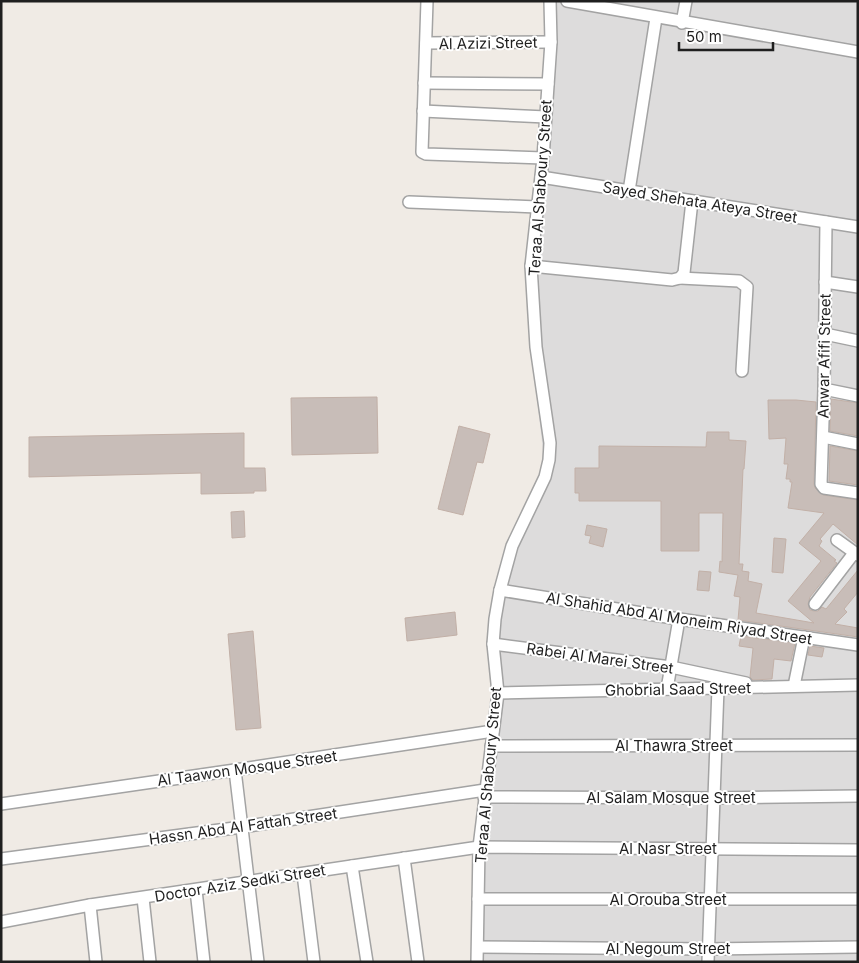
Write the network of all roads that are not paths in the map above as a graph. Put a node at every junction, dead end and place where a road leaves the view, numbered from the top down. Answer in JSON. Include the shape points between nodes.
{"nodes":[{"id":1,"x":427,"y":1,"type":"edge"},
{"id":2,"x":550,"y":1,"type":"edge"},
{"id":3,"x":567,"y":1,"type":"edge"},
{"id":4,"x":635,"y":1,"type":"edge"},
{"id":5,"x":686,"y":1,"type":"edge"},
{"id":6,"x":633,"y":13,"type":"junction"},
{"id":7,"x":656,"y":18,"type":"junction"},
{"id":8,"x":682,"y":22,"type":"junction"},
{"id":9,"x":550,"y":42,"type":"junction"},
{"id":10,"x":426,"y":44,"type":"junction"},
{"id":11,"x":858,"y":52,"type":"edge"},
{"id":12,"x":424,"y":83,"type":"junction"},
{"id":13,"x":548,"y":84,"type":"junction"},
{"id":14,"x":423,"y":112,"type":"junction"},
{"id":15,"x":546,"y":117,"type":"junction"},
{"id":16,"x":543,"y":158,"type":"junction"},
{"id":17,"x":542,"y":176,"type":"junction"},
{"id":18,"x":629,"y":191,"type":"junction"},
{"id":19,"x":692,"y":201,"type":"junction"},
{"id":20,"x":410,"y":202,"type":"dead end"},
{"id":21,"x":537,"y":207,"type":"junction"},
{"id":22,"x":826,"y":222,"type":"junction"},
{"id":23,"x":858,"y":227,"type":"edge"},
{"id":24,"x":531,"y":266,"type":"junction"},
{"id":25,"x":680,"y":278,"type":"junction"},
{"id":26,"x":825,"y":282,"type":"junction"},
{"id":27,"x":858,"y":287,"type":"edge"},
{"id":28,"x":824,"y":334,"type":"junction"},
{"id":29,"x":858,"y":341,"type":"edge"},
{"id":30,"x":742,"y":370,"type":"dead end"},
{"id":31,"x":824,"y":389,"type":"junction"},
{"id":32,"x":858,"y":396,"type":"edge"},
{"id":33,"x":822,"y":437,"type":"junction"},
{"id":34,"x":858,"y":444,"type":"edge"},
{"id":35,"x":858,"y":493,"type":"edge"},
{"id":36,"x":837,"y":540,"type":"dead end"},
{"id":37,"x":856,"y":554,"type":"edge"},
{"id":38,"x":500,"y":590,"type":"junction"},
{"id":39,"x":815,"y":604,"type":"dead end"},
{"id":40,"x":679,"y":619,"type":"junction"},
{"id":41,"x":804,"y":637,"type":"junction"},
{"id":42,"x":493,"y":644,"type":"junction"},
{"id":43,"x":858,"y":645,"type":"edge"},
{"id":44,"x":671,"y":667,"type":"junction"},
{"id":45,"x":858,"y":685,"type":"edge"},
{"id":46,"x":794,"y":686,"type":"junction"},
{"id":47,"x":766,"y":687,"type":"junction"},
{"id":48,"x":718,"y":688,"type":"junction"},
{"id":49,"x":667,"y":690,"type":"junction"},
{"id":50,"x":498,"y":693,"type":"junction"},
{"id":51,"x":493,"y":730,"type":"junction"},
{"id":52,"x":858,"y":744,"type":"edge"},
{"id":53,"x":716,"y":745,"type":"junction"},
{"id":54,"x":491,"y":746,"type":"junction"},
{"id":55,"x":235,"y":770,"type":"junction"},
{"id":56,"x":485,"y":793,"type":"junction"},
{"id":57,"x":858,"y":796,"type":"edge"},
{"id":58,"x":714,"y":798,"type":"junction"},
{"id":59,"x":1,"y":804,"type":"edge"},
{"id":60,"x":242,"y":827,"type":"junction"},
{"id":61,"x":479,"y":847,"type":"junction"},
{"id":62,"x":712,"y":849,"type":"junction"},
{"id":63,"x":858,"y":850,"type":"edge"},
{"id":64,"x":404,"y":858,"type":"junction"},
{"id":65,"x":1,"y":859,"type":"edge"},
{"id":66,"x":352,"y":866,"type":"junction"},
{"id":67,"x":303,"y":874,"type":"junction"},
{"id":68,"x":248,"y":882,"type":"junction"},
{"id":69,"x":196,"y":890,"type":"junction"},
{"id":70,"x":143,"y":898,"type":"junction"},
{"id":71,"x":478,"y":899,"type":"junction"},
{"id":72,"x":710,"y":899,"type":"junction"},
{"id":73,"x":858,"y":899,"type":"edge"},
{"id":74,"x":90,"y":905,"type":"junction"},
{"id":75,"x":1,"y":922,"type":"edge"},
{"id":76,"x":478,"y":947,"type":"junction"},
{"id":77,"x":858,"y":947,"type":"edge"},
{"id":78,"x":708,"y":948,"type":"junction"},
{"id":79,"x":96,"y":962,"type":"edge"},
{"id":80,"x":150,"y":962,"type":"edge"},
{"id":81,"x":204,"y":962,"type":"edge"},
{"id":82,"x":258,"y":962,"type":"edge"},
{"id":83,"x":314,"y":962,"type":"edge"},
{"id":84,"x":367,"y":962,"type":"edge"},
{"id":85,"x":418,"y":962,"type":"edge"},
{"id":86,"x":477,"y":962,"type":"edge"},
{"id":87,"x":708,"y":962,"type":"edge"}],
"edges":[{"from":1,"to":10,"type":"street"},
{"from":2,"to":9,"type":"street","name":"Teraa Al Shaboury Street"},
{"from":3,"to":6,"type":"street"},
{"from":4,"to":6,"type":"street"},
{"from":5,"to":8,"type":"street"},
{"from":6,"to":7,"type":"street"},
{"from":7,"to":8,"type":"street"},
{"from":7,"to":18,"type":"street"},
{"from":8,"to":11,"type":"street"},
{"from":9,"to":10,"type":"street","name":"Al Azizi Street"},
{"from":9,"to":13,"type":"street","name":"Teraa Al Shaboury Street"},
{"from":10,"to":12,"type":"street"},
{"from":12,"to":13,"type":"street"},
{"from":12,"to":14,"type":"street"},
{"from":13,"to":15,"type":"street","name":"Teraa Al Shaboury Street"},
{"from":14,"to":15,"type":"street"},
{"from":14,"to":16,"type":"street","via":[[421,150],[426,154]]},
{"from":15,"to":16,"type":"street","name":"Teraa Al Shaboury Street"},
{"from":16,"to":17,"type":"street","name":"Teraa Al Shaboury Street"},
{"from":17,"to":18,"type":"street","name":"Sayed Shehata Ateya Street"},
{"from":17,"to":21,"type":"street","name":"Teraa Al Shaboury Street"},
{"from":18,"to":19,"type":"street","name":"Sayed Shehata Ateya Street"},
{"from":19,"to":22,"type":"street","name":"Sayed Shehata Ateya Street"},
{"from":19,"to":25,"type":"street","via":[[684,273]]},
{"from":20,"to":21,"type":"street"},
{"from":21,"to":24,"type":"street","name":"Teraa Al Shaboury Street"},
{"from":22,"to":23,"type":"street","name":"Sayed Shehata Ateya Street"},
{"from":22,"to":26,"type":"street","name":"Anwar Afifi Street"},
{"from":24,"to":25,"type":"street","via":[[672,280]]},
{"from":24,"to":38,"type":"street","name":"Teraa Al Shaboury Street","via":[[536,347],[549,425],[549,460],[542,485],[512,546]]},
{"from":25,"to":30,"type":"street","via":[[740,281],[746,287]]},
{"from":26,"to":27,"type":"street"},
{"from":26,"to":28,"type":"street","name":"Anwar Afifi Street"},
{"from":28,"to":29,"type":"street"},
{"from":28,"to":31,"type":"street","name":"Anwar Afifi Street"},
{"from":31,"to":32,"type":"street"},
{"from":31,"to":33,"type":"street","name":"Anwar Afifi Street"},
{"from":33,"to":34,"type":"street"},
{"from":33,"to":35,"type":"street","name":"Anwar Afifi Street","via":[[821,482],[824,488]]},
{"from":36,"to":37,"type":"street"},
{"from":37,"to":39,"type":"street"},
{"from":38,"to":40,"type":"street","name":"Al Shahid Abd Al Moneim Riyad Street"},
{"from":38,"to":42,"type":"street","name":"Teraa Al Shaboury Street"},
{"from":40,"to":41,"type":"street","name":"Al Shahid Abd Al Moneim Riyad Street"},
{"from":40,"to":44,"type":"street"},
{"from":41,"to":43,"type":"street","name":"Al Shahid Abd Al Moneim Riyad Street"},
{"from":41,"to":46,"type":"street"},
{"from":42,"to":44,"type":"street","name":"Rabei Al Marei Street"},
{"from":42,"to":50,"type":"street","name":"Teraa Al Shaboury Street"},
{"from":44,"to":47,"type":"street","name":"Rabei Al Marei Street"},
{"from":44,"to":49,"type":"street"},
{"from":45,"to":46,"type":"street","name":"Ghobrial Saad Street"},
{"from":46,"to":47,"type":"street","name":"Ghobrial Saad Street"},
{"from":47,"to":48,"type":"street","name":"Ghobrial Saad Street"},
{"from":48,"to":49,"type":"street","name":"Ghobrial Saad Street"},
{"from":48,"to":53,"type":"street"},
{"from":49,"to":50,"type":"street","name":"Ghobrial Saad Street"},
{"from":50,"to":51,"type":"street","name":"Teraa Al Shaboury Street"},
{"from":51,"to":54,"type":"street","name":"Teraa Al Shaboury Street"},
{"from":51,"to":55,"type":"street","name":"Al Taawon Mosque Street"},
{"from":52,"to":53,"type":"street","name":"Al Thawra Street"},
{"from":53,"to":54,"type":"street","name":"Al Thawra Street"},
{"from":53,"to":58,"type":"street"},
{"from":54,"to":56,"type":"street","name":"Teraa Al Shaboury Street"},
{"from":55,"to":59,"type":"street","name":"Al Taawon Mosque Street"},
{"from":55,"to":60,"type":"street"},
{"from":56,"to":58,"type":"street","name":"Al Salam Mosque Street"},
{"from":56,"to":60,"type":"street","name":"Hassn Abd Al Fattah Street"},
{"from":56,"to":61,"type":"street","name":"Teraa Al Shaboury Street"},
{"from":57,"to":58,"type":"street","name":"Al Salam Mosque Street"},
{"from":58,"to":62,"type":"street"},
{"from":60,"to":65,"type":"street","name":"Hassn Abd Al Fattah Street"},
{"from":60,"to":68,"type":"street"},
{"from":61,"to":62,"type":"street","name":"Al Nasr Street"},
{"from":61,"to":64,"type":"street","name":"Doctor Aziz Sedki Street"},
{"from":61,"to":71,"type":"street","name":"Teraa Al Shaboury Street"},
{"from":62,"to":63,"type":"street","name":"Al Nasr Street"},
{"from":62,"to":72,"type":"street"},
{"from":64,"to":66,"type":"street","name":"Doctor Aziz Sedki Street"},
{"from":64,"to":85,"type":"street"},
{"from":66,"to":67,"type":"street","name":"Doctor Aziz Sedki Street"},
{"from":66,"to":84,"type":"street"},
{"from":67,"to":68,"type":"street","name":"Doctor Aziz Sedki Street"},
{"from":67,"to":83,"type":"street"},
{"from":68,"to":69,"type":"street","name":"Doctor Aziz Sedki Street"},
{"from":68,"to":82,"type":"street"},
{"from":69,"to":70,"type":"street","name":"Doctor Aziz Sedki Street"},
{"from":69,"to":81,"type":"street"},
{"from":70,"to":74,"type":"street","name":"Doctor Aziz Sedki Street"},
{"from":70,"to":80,"type":"street"},
{"from":71,"to":72,"type":"street","name":"Al Orouba Street"},
{"from":71,"to":76,"type":"street","name":"Teraa Al Shaboury Street"},
{"from":72,"to":73,"type":"street","name":"Al Orouba Street"},
{"from":72,"to":78,"type":"street"},
{"from":74,"to":75,"type":"street","name":"Doctor Aziz Sedki Street"},
{"from":74,"to":79,"type":"street"},
{"from":76,"to":78,"type":"street","name":"Al Negoum Street"},
{"from":76,"to":86,"type":"street","name":"Teraa Al Shaboury Street"},
{"from":77,"to":78,"type":"street","name":"Al Negoum Street"},
{"from":78,"to":87,"type":"street"}]}
